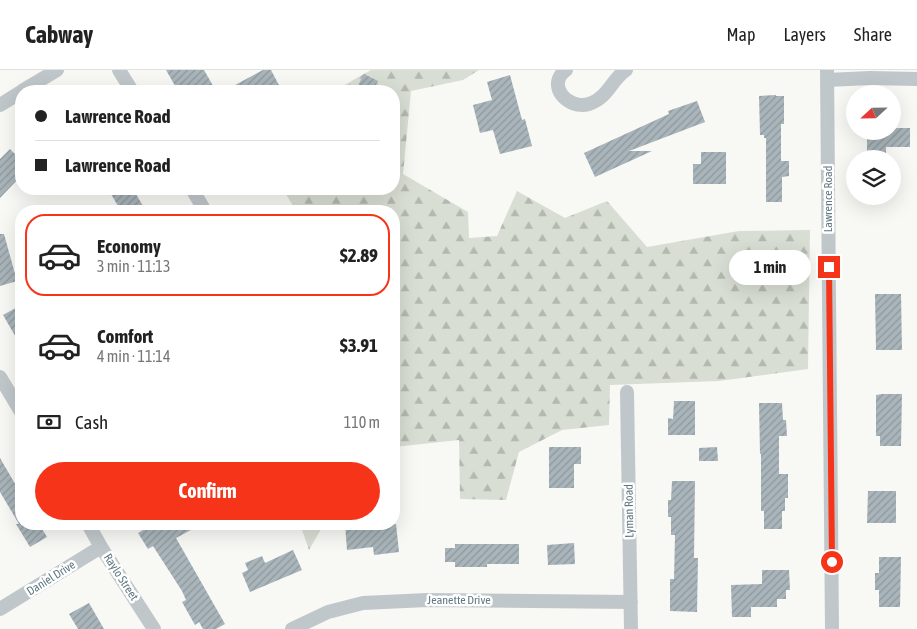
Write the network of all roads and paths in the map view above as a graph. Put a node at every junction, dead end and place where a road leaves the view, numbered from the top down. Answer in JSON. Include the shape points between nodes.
{"nodes":[{"id":1,"x":57,"y":70,"type":"edge"},
{"id":2,"x":119,"y":70,"type":"edge"},
{"id":3,"x":566,"y":70,"type":"edge"},
{"id":4,"x":626,"y":70,"type":"edge"},
{"id":5,"x":827,"y":75,"type":"edge"},
{"id":6,"x":917,"y":79,"type":"edge"},
{"id":7,"x":33,"y":85,"type":"edge"},
{"id":8,"x":128,"y":85,"type":"edge"},
{"id":9,"x":15,"y":96,"type":"edge"},
{"id":10,"x":0,"y":105,"type":"edge"},
{"id":11,"x":0,"y":378,"type":"edge"},
{"id":12,"x":627,"y":392,"type":"dead end"},
{"id":13,"x":15,"y":402,"type":"edge"},
{"id":14,"x":91,"y":530,"type":"edge"},
{"id":15,"x":101,"y":547,"type":"junction"},
{"id":16,"x":631,"y":602,"type":"junction"},
{"id":17,"x":0,"y":609,"type":"edge"},
{"id":18,"x":154,"y":629,"type":"edge"},
{"id":19,"x":292,"y":629,"type":"edge"},
{"id":20,"x":631,"y":629,"type":"edge"},
{"id":21,"x":832,"y":629,"type":"edge"}],
"edges":[{"from":1,"to":7,"type":"street"},
{"from":2,"to":8,"type":"street"},
{"from":3,"to":4,"type":"street","via":[[561,74],[558,85],[567,101],[576,105],[602,96]]},
{"from":5,"to":6,"type":"street"},
{"from":5,"to":21,"type":"street","name":"Lawrence Road"},
{"from":9,"to":10,"type":"street"},
{"from":11,"to":13,"type":"street"},
{"from":12,"to":16,"type":"street","name":"Lyman Road"},
{"from":14,"to":15,"type":"street","name":"Raylo Street"},
{"from":15,"to":17,"type":"street","name":"Daniel Drive"},
{"from":15,"to":18,"type":"street","name":"Raylo Street"},
{"from":16,"to":19,"type":"street","name":"Jeanette Drive","via":[[427,600],[363,603],[328,612]]},
{"from":16,"to":20,"type":"street","name":"Lyman Road"}]}
